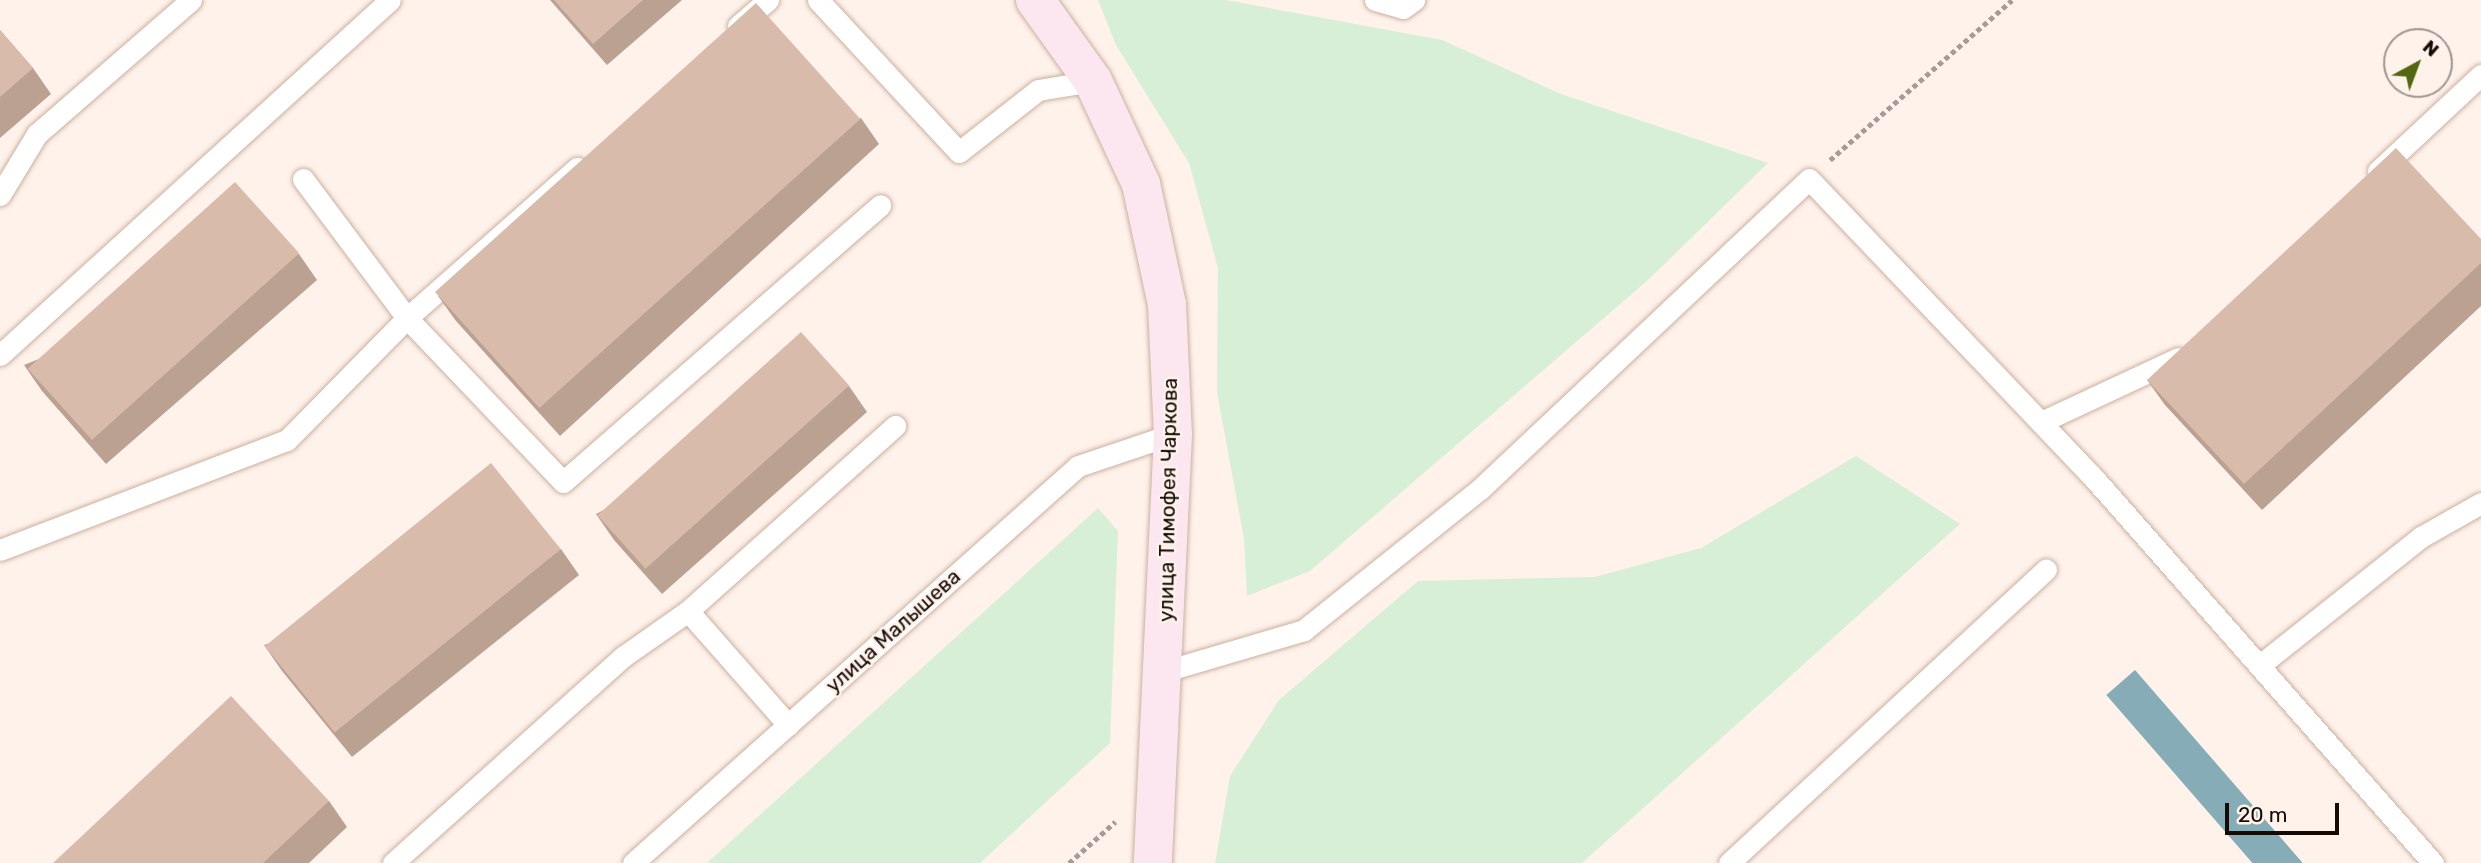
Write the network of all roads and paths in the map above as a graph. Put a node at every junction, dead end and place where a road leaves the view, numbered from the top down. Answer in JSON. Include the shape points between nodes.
{"nodes":[{"id":1,"x":191,"y":0,"type":"edge"},
{"id":2,"x":390,"y":0,"type":"edge"},
{"id":3,"x":768,"y":0,"type":"edge"},
{"id":4,"x":818,"y":0,"type":"edge"},
{"id":5,"x":1035,"y":0,"type":"edge"},
{"id":6,"x":1375,"y":0,"type":"edge"},
{"id":7,"x":1414,"y":0,"type":"edge"},
{"id":8,"x":2012,"y":0,"type":"edge"},
{"id":9,"x":726,"y":37,"type":"edge"},
{"id":10,"x":2481,"y":75,"type":"edge"},
{"id":11,"x":1093,"y":81,"type":"junction"},
{"id":12,"x":592,"y":155,"type":"edge"},
{"id":13,"x":303,"y":179,"type":"dead end"},
{"id":14,"x":1809,"y":179,"type":"junction"},
{"id":15,"x":2361,"y":187,"type":"edge"},
{"id":16,"x":0,"y":195,"type":"edge"},
{"id":17,"x":880,"y":205,"type":"dead end"},
{"id":18,"x":407,"y":318,"type":"junction"},
{"id":19,"x":2192,"y":346,"type":"edge"},
{"id":20,"x":0,"y":355,"type":"edge"},
{"id":21,"x":2041,"y":422,"type":"junction"},
{"id":22,"x":895,"y":426,"type":"dead end"},
{"id":23,"x":1173,"y":433,"type":"junction"},
{"id":24,"x":2481,"y":503,"type":"edge"},
{"id":25,"x":0,"y":550,"type":"edge"},
{"id":26,"x":2046,"y":569,"type":"dead end"},
{"id":27,"x":688,"y":611,"type":"junction"},
{"id":28,"x":2260,"y":665,"type":"junction"},
{"id":29,"x":1165,"y":671,"type":"junction"},
{"id":30,"x":788,"y":725,"type":"junction"},
{"id":31,"x":393,"y":863,"type":"edge"},
{"id":32,"x":632,"y":863,"type":"edge"},
{"id":33,"x":1153,"y":863,"type":"edge"},
{"id":34,"x":1729,"y":863,"type":"edge"},
{"id":35,"x":2433,"y":863,"type":"edge"}],
"edges":[{"from":1,"to":16,"type":"lane","via":[[37,134]]},
{"from":2,"to":20,"type":"lane"},
{"from":3,"to":9,"type":"lane"},
{"from":4,"to":11,"type":"lane","via":[[959,152],[1038,90]]},
{"from":5,"to":11,"type":"main road","name":"улица Тимофея Чаркова"},
{"from":6,"to":7,"type":"lane","via":[[1403,8]]},
{"from":8,"to":14,"type":"path"},
{"from":10,"to":15,"type":"lane"},
{"from":11,"to":23,"type":"main road","name":"улица Тимофея Чаркова","via":[[1141,184],[1167,303]]},
{"from":12,"to":18,"type":"lane"},
{"from":13,"to":18,"type":"lane"},
{"from":14,"to":21,"type":"lane"},
{"from":14,"to":29,"type":"lane","via":[[1479,490],[1304,630]]},
{"from":17,"to":18,"type":"lane","via":[[564,482]]},
{"from":18,"to":25,"type":"lane","via":[[287,440]]},
{"from":19,"to":21,"type":"lane","via":[[2172,364]]},
{"from":21,"to":28,"type":"lane"},
{"from":22,"to":27,"type":"lane"},
{"from":23,"to":29,"type":"main road","name":"улица Тимофея Чаркова"},
{"from":23,"to":30,"type":"lane","name":"улица Малышева","via":[[1078,467]]},
{"from":24,"to":28,"type":"lane","via":[[2421,537]]},
{"from":26,"to":34,"type":"lane"},
{"from":27,"to":30,"type":"lane"},
{"from":27,"to":31,"type":"lane","via":[[624,656]]},
{"from":28,"to":35,"type":"lane"},
{"from":29,"to":33,"type":"main road","name":"улица Тимофея Чаркова"},
{"from":30,"to":32,"type":"lane","name":"улица Малышева"}]}
